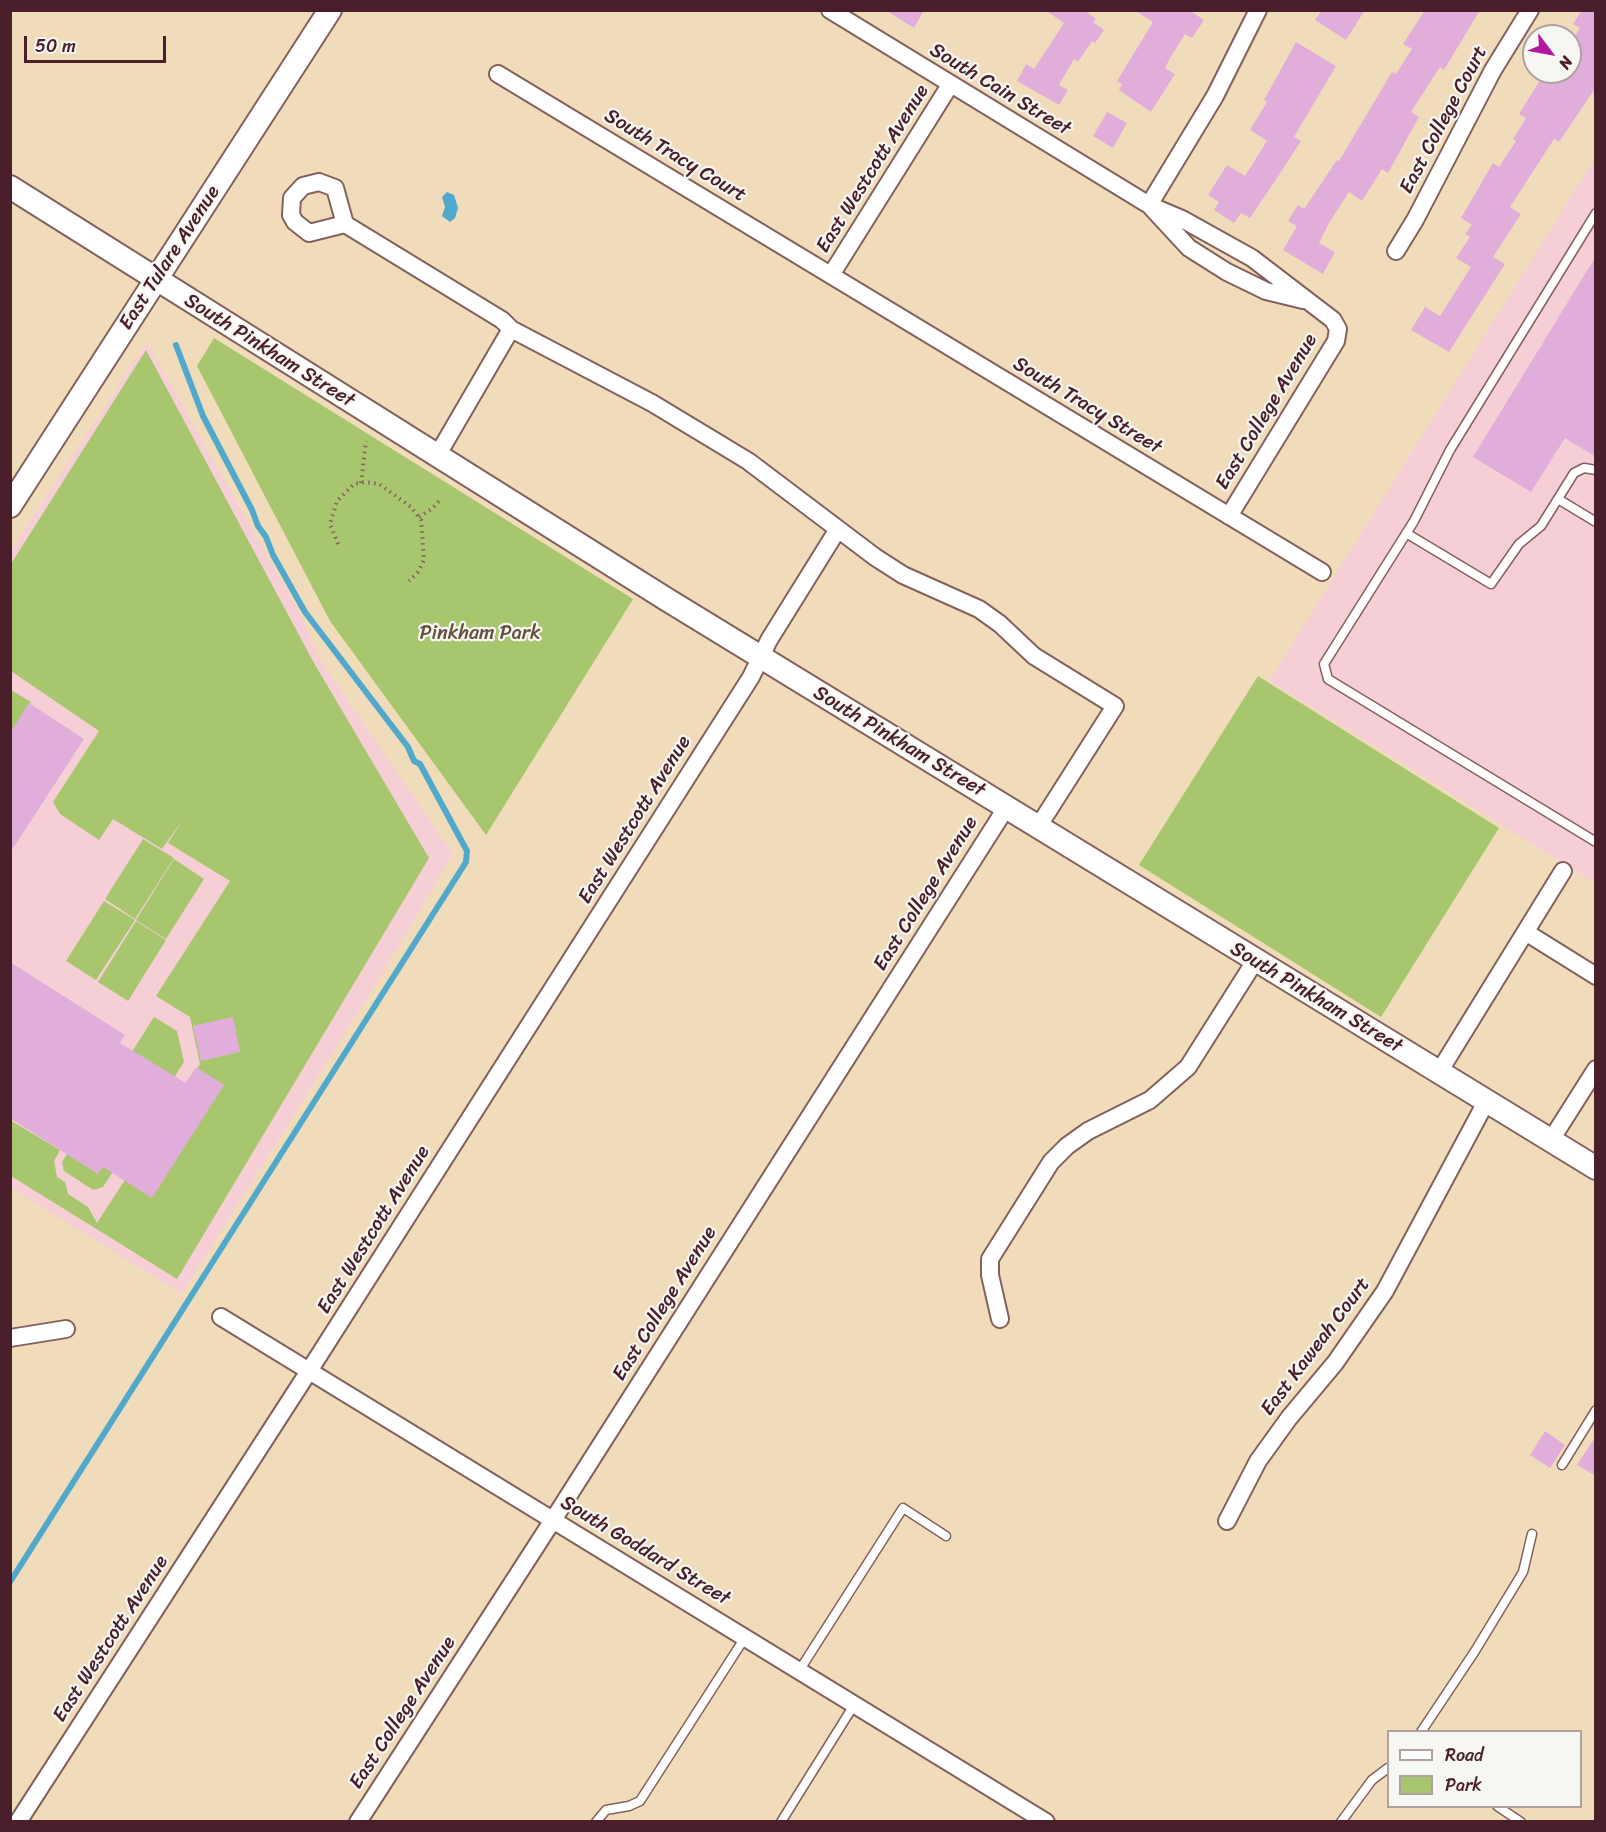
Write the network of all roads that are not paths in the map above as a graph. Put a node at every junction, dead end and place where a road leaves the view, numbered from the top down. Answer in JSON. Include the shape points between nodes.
{"nodes":[{"id":1,"x":330,"y":10,"type":"edge"},
{"id":2,"x":830,"y":10,"type":"edge"},
{"id":3,"x":1258,"y":10,"type":"edge"},
{"id":4,"x":1530,"y":10,"type":"edge"},
{"id":5,"x":498,"y":74,"type":"dead end"},
{"id":6,"x":950,"y":85,"type":"junction"},
{"id":7,"x":10,"y":187,"type":"edge"},
{"id":8,"x":1149,"y":205,"type":"junction"},
{"id":9,"x":1596,"y":213,"type":"edge"},
{"id":10,"x":345,"y":224,"type":"dead end"},
{"id":11,"x":1396,"y":251,"type":"dead end"},
{"id":12,"x":831,"y":275,"type":"junction"},
{"id":13,"x":155,"y":280,"type":"junction"},
{"id":14,"x":1305,"y":301,"type":"junction"},
{"id":15,"x":511,"y":329,"type":"junction"},
{"id":16,"x":1338,"y":329,"type":"joint"},
{"id":17,"x":437,"y":456,"type":"junction"},
{"id":18,"x":1596,"y":470,"type":"edge"},
{"id":19,"x":1558,"y":499,"type":"junction"},
{"id":20,"x":10,"y":506,"type":"edge"},
{"id":21,"x":1229,"y":516,"type":"junction"},
{"id":22,"x":1596,"y":522,"type":"edge"},
{"id":23,"x":838,"y":529,"type":"junction"},
{"id":24,"x":1406,"y":533,"type":"junction"},
{"id":25,"x":1322,"y":572,"type":"dead end"},
{"id":26,"x":760,"y":658,"type":"junction"},
{"id":27,"x":1006,"y":808,"type":"junction"},
{"id":28,"x":1038,"y":827,"type":"junction"},
{"id":29,"x":1595,"y":840,"type":"edge"},
{"id":30,"x":1563,"y":871,"type":"dead end"},
{"id":31,"x":1527,"y":933,"type":"junction"},
{"id":32,"x":1255,"y":961,"type":"junction"},
{"id":33,"x":1596,"y":976,"type":"edge"},
{"id":34,"x":1596,"y":1069,"type":"edge"},
{"id":35,"x":1438,"y":1072,"type":"junction"},
{"id":36,"x":1486,"y":1102,"type":"junction"},
{"id":37,"x":1551,"y":1140,"type":"junction"},
{"id":38,"x":1596,"y":1168,"type":"edge"},
{"id":39,"x":221,"y":1317,"type":"dead end"},
{"id":40,"x":1000,"y":1319,"type":"dead end"},
{"id":41,"x":66,"y":1329,"type":"dead end"},
{"id":42,"x":10,"y":1338,"type":"edge"},
{"id":43,"x":309,"y":1371,"type":"junction"},
{"id":44,"x":1596,"y":1410,"type":"edge"},
{"id":45,"x":1562,"y":1465,"type":"dead end"},
{"id":46,"x":553,"y":1520,"type":"junction"},
{"id":47,"x":1227,"y":1521,"type":"dead end"},
{"id":48,"x":1532,"y":1534,"type":"dead end"},
{"id":49,"x":946,"y":1536,"type":"dead end"},
{"id":50,"x":744,"y":1638,"type":"junction"},
{"id":51,"x":799,"y":1671,"type":"junction"},
{"id":52,"x":854,"y":1705,"type":"junction"},
{"id":53,"x":1422,"y":1730,"type":"edge"},
{"id":54,"x":1387,"y":1769,"type":"edge"},
{"id":55,"x":1500,"y":1808,"type":"edge"},
{"id":56,"x":18,"y":1821,"type":"edge"},
{"id":57,"x":358,"y":1821,"type":"edge"},
{"id":58,"x":596,"y":1821,"type":"edge"},
{"id":59,"x":781,"y":1821,"type":"edge"},
{"id":60,"x":1046,"y":1821,"type":"edge"},
{"id":61,"x":1341,"y":1821,"type":"edge"},
{"id":62,"x":1521,"y":1821,"type":"edge"}],
"edges":[{"from":1,"to":13,"type":"street","name":"East Tulare Avenue"},
{"from":2,"to":6,"type":"street","name":"South Cain Street"},
{"from":3,"to":8,"type":"street","via":[[1215,96]]},
{"from":4,"to":11,"type":"street","name":"East College Court","via":[[1487,80]]},
{"from":5,"to":12,"type":"street","name":"South Tracy Court"},
{"from":6,"to":8,"type":"street","name":"South Cain Street"},
{"from":6,"to":12,"type":"street","name":"East Westcott Avenue"},
{"from":7,"to":13,"type":"street","name":"South Pinkham Street"},
{"from":8,"to":14,"type":"street","name":"South Cain Street","via":[[1252,258]]},
{"from":8,"to":14,"type":"street","name":"South Cain Street","via":[[1189,248],[1227,272],[1266,291]]},
{"from":9,"to":24,"type":"lane","via":[[1450,450]]},
{"from":10,"to":15,"type":"street"},
{"from":12,"to":21,"type":"street","name":"South Tracy Street"},
{"from":13,"to":17,"type":"street","name":"South Pinkham Street"},
{"from":13,"to":20,"type":"street","name":"East Tulare Avenue"},
{"from":14,"to":16,"type":"street","name":"South Cain Street","via":[[1333,320]]},
{"from":15,"to":17,"type":"street"},
{"from":15,"to":23,"type":"street","via":[[652,403],[738,455]]},
{"from":16,"to":21,"type":"street","name":"East College Avenue","via":[[1330,352]]},
{"from":17,"to":26,"type":"street","name":"South Pinkham Street"},
{"from":18,"to":19,"type":"lane","via":[[1584,468],[1574,474]]},
{"from":19,"to":22,"type":"lane"},
{"from":19,"to":24,"type":"lane","via":[[1541,526],[1519,544],[1491,584]]},
{"from":21,"to":25,"type":"street","name":"South Tracy Street"},
{"from":23,"to":26,"type":"street"},
{"from":23,"to":28,"type":"street","via":[[903,575],[979,609],[1034,656],[1115,706]]},
{"from":24,"to":29,"type":"lane","via":[[1324,664],[1328,679]]},
{"from":26,"to":27,"type":"street","name":"South Pinkham Street"},
{"from":26,"to":43,"type":"street","name":"East Westcott Avenue"},
{"from":27,"to":28,"type":"street","name":"South Pinkham Street"},
{"from":27,"to":46,"type":"street","name":"East College Avenue"},
{"from":28,"to":32,"type":"street","name":"South Pinkham Street"},
{"from":30,"to":31,"type":"street"},
{"from":31,"to":33,"type":"street"},
{"from":31,"to":35,"type":"street"},
{"from":32,"to":35,"type":"street","name":"South Pinkham Street"},
{"from":32,"to":40,"type":"street","via":[[1188,1067],[1150,1100],[1088,1131],[1051,1162],[990,1259]]},
{"from":34,"to":37,"type":"street"},
{"from":35,"to":36,"type":"street","name":"South Pinkham Street"},
{"from":36,"to":37,"type":"street","name":"South Pinkham Street"},
{"from":36,"to":47,"type":"street","name":"East Kaweah Court","via":[[1385,1291],[1335,1363],[1258,1461]]},
{"from":37,"to":38,"type":"street","name":"South Pinkham Street"},
{"from":39,"to":43,"type":"street","name":"South Goddard Street"},
{"from":41,"to":42,"type":"street"},
{"from":43,"to":46,"type":"street","name":"South Goddard Street"},
{"from":43,"to":56,"type":"street","name":"East Westcott Avenue"},
{"from":44,"to":45,"type":"lane"},
{"from":46,"to":50,"type":"street","name":"South Goddard Street"},
{"from":46,"to":57,"type":"street","name":"East College Avenue"},
{"from":48,"to":53,"type":"lane","via":[[1523,1572]]},
{"from":49,"to":51,"type":"lane","via":[[903,1508]]},
{"from":50,"to":51,"type":"street","name":"South Goddard Street"},
{"from":50,"to":58,"type":"lane","via":[[640,1801],[606,1810]]},
{"from":51,"to":52,"type":"street","name":"South Goddard Street"},
{"from":52,"to":59,"type":"lane"},
{"from":52,"to":60,"type":"street","name":"South Goddard Street"},
{"from":54,"to":61,"type":"lane","via":[[1372,1780]]},
{"from":55,"to":62,"type":"lane"}]}
